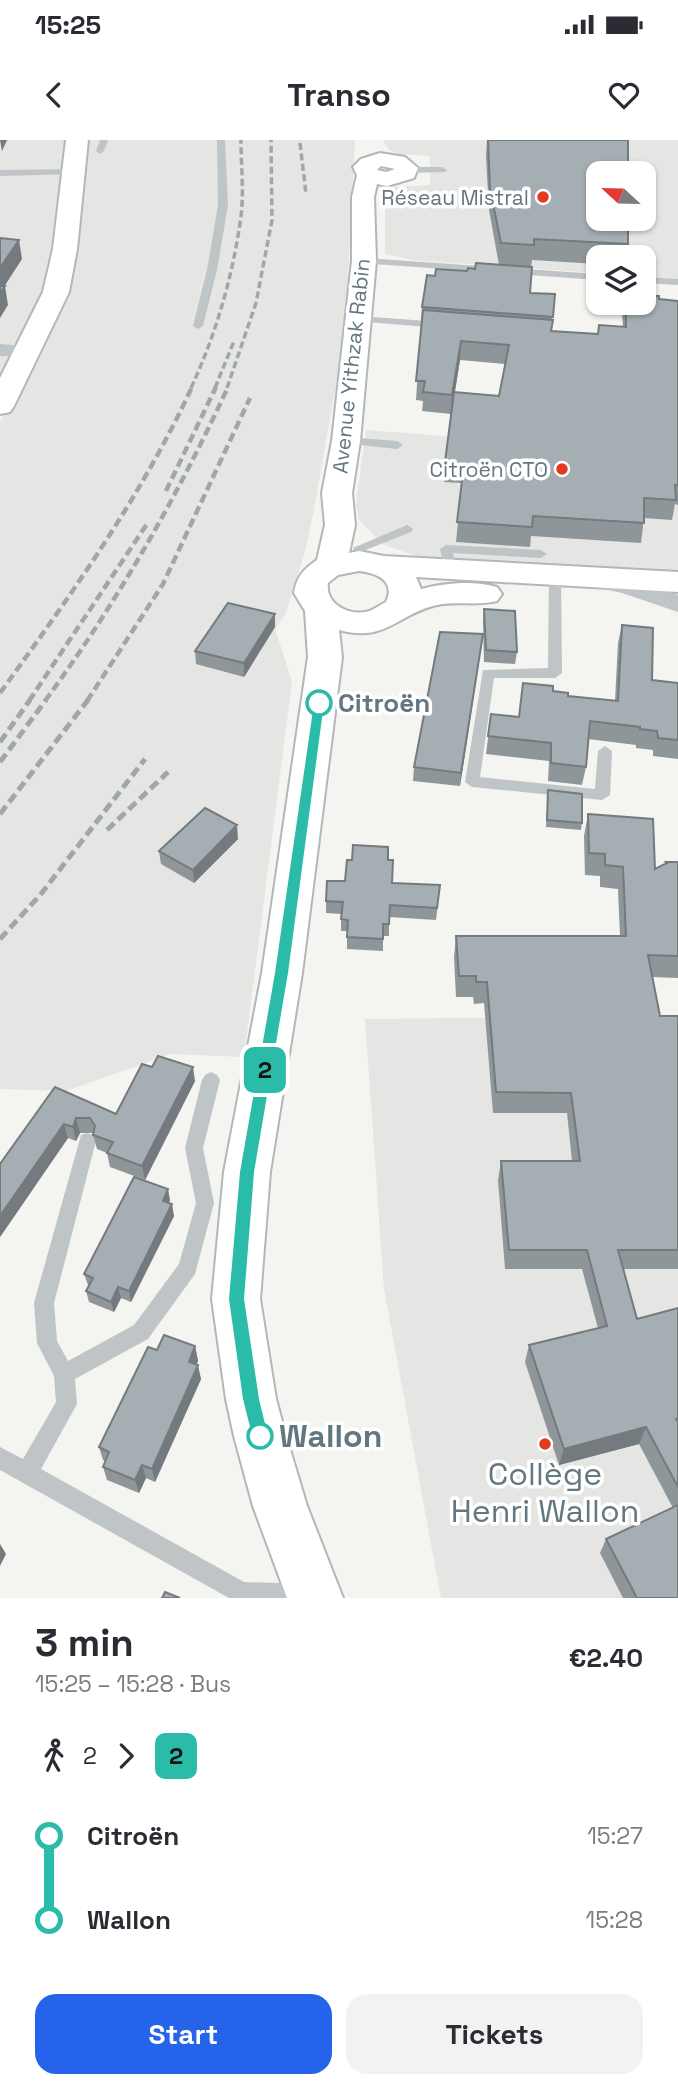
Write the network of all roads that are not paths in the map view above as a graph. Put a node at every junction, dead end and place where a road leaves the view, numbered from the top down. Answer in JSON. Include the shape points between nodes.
{"nodes":[{"id":1,"x":104,"y":140,"type":"edge"},
{"id":2,"x":221,"y":140,"type":"edge"},
{"id":3,"x":100,"y":151,"type":"dead end"},
{"id":4,"x":70,"y":159,"type":"edge"},
{"id":5,"x":379,"y":161,"type":"edge"},
{"id":6,"x":442,"y":170,"type":"dead end"},
{"id":7,"x":0,"y":173,"type":"edge"},
{"id":8,"x":364,"y":261,"type":"junction"},
{"id":9,"x":586,"y":276,"type":"edge"},
{"id":10,"x":656,"y":281,"type":"edge"},
{"id":11,"x":678,"y":282,"type":"edge"},
{"id":12,"x":359,"y":318,"type":"junction"},
{"id":13,"x":198,"y":326,"type":"dead end"},
{"id":14,"x":453,"y":326,"type":"edge"},
{"id":15,"x":0,"y":350,"type":"edge"},
{"id":16,"x":29,"y":352,"type":"junction"},
{"id":17,"x":0,"y":406,"type":"edge"},
{"id":18,"x":346,"y":441,"type":"junction"},
{"id":19,"x":397,"y":445,"type":"dead end"},
{"id":20,"x":407,"y":529,"type":"dead end"},
{"id":21,"x":364,"y":550,"type":"junction"},
{"id":22,"x":550,"y":575,"type":"junction"},
{"id":23,"x":674,"y":595,"type":"edge"},
{"id":24,"x":402,"y":604,"type":"junction"},
{"id":25,"x":321,"y":611,"type":"junction"},
{"id":26,"x":362,"y":622,"type":"junction"},
{"id":27,"x":324,"y":657,"type":"junction"},
{"id":28,"x":605,"y":751,"type":"dead end"},
{"id":29,"x":211,"y":1080,"type":"dead end"},
{"id":30,"x":87,"y":1141,"type":"dead end"},
{"id":31,"x":64,"y":1374,"type":"junction"},
{"id":32,"x":0,"y":1458,"type":"edge"},
{"id":33,"x":28,"y":1472,"type":"junction"},
{"id":34,"x":314,"y":1596,"type":"edge"}],
"edges":[{"from":1,"to":3,"type":"lane"},
{"from":2,"to":13,"type":"lane","via":[[223,205]]},
{"from":4,"to":7,"type":"lane"},
{"from":4,"to":16,"type":"main road","via":[[65,249],[56,292]]},
{"from":5,"to":6,"type":"lane"},
{"from":5,"to":8,"type":"main road","name":"Avenue Yithzak Rabin","via":[[365,206]]},
{"from":8,"to":9,"type":"lane"},
{"from":8,"to":12,"type":"main road","name":"Avenue Yithzak Rabin"},
{"from":10,"to":11,"type":"lane"},
{"from":12,"to":14,"type":"lane"},
{"from":12,"to":18,"type":"main road","name":"Avenue Yithzak Rabin"},
{"from":15,"to":16,"type":"street"},
{"from":16,"to":17,"type":"main road"},
{"from":18,"to":19,"type":"lane"},
{"from":18,"to":21,"type":"main road","name":"Avenue Yithzak Rabin","via":[[337,493]]},
{"from":20,"to":21,"type":"lane"},
{"from":21,"to":22,"type":"main road","via":[[446,553]]},
{"from":21,"to":24,"type":"main road","via":[[404,583]]},
{"from":21,"to":25,"type":"main road","via":[[319,573],[312,582],[309,592]]},
{"from":22,"to":23,"type":"main road"},
{"from":22,"to":23,"type":"main road"},
{"from":22,"to":24,"type":"main road"},
{"from":22,"to":28,"type":"lane","via":[[555,673],[488,673],[472,782],[602,795]]},
{"from":24,"to":26,"type":"main road","via":[[386,616]]},
{"from":25,"to":26,"type":"main road","via":[[332,618]]},
{"from":25,"to":27,"type":"main road"},
{"from":26,"to":27,"type":"main road"},
{"from":27,"to":34,"type":"main road","via":[[282,973],[247,1172],[236,1299],[260,1436]]},
{"from":29,"to":31,"type":"lane","via":[[194,1148],[205,1203],[188,1268],[141,1332]]},
{"from":30,"to":31,"type":"lane","via":[[44,1303],[47,1343]]},
{"from":31,"to":33,"type":"lane","via":[[67,1404]]},
{"from":32,"to":33,"type":"lane"},
{"from":33,"to":34,"type":"lane","via":[[243,1593]]}]}
